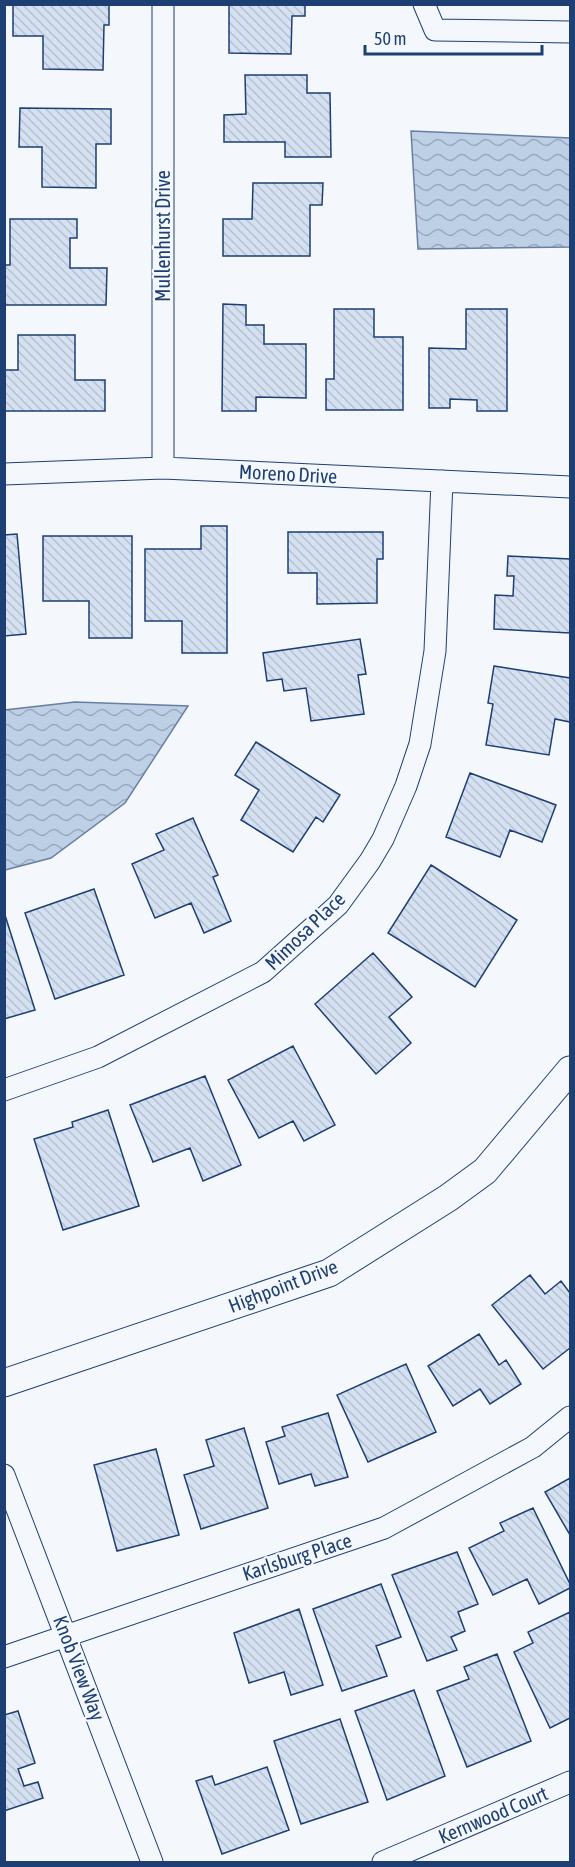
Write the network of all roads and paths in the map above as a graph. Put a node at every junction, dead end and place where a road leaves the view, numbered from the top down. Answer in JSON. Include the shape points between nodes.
{"nodes":[{"id":1,"x":163,"y":4,"type":"edge"},
{"id":2,"x":424,"y":4,"type":"edge"},
{"id":3,"x":570,"y":32,"type":"edge"},
{"id":4,"x":163,"y":468,"type":"junction"},
{"id":5,"x":4,"y":474,"type":"edge"},
{"id":6,"x":442,"y":481,"type":"junction"},
{"id":7,"x":570,"y":487,"type":"edge"},
{"id":8,"x":570,"y":1070,"type":"edge"},
{"id":9,"x":4,"y":1090,"type":"edge"},
{"id":10,"x":4,"y":1383,"type":"edge"},
{"id":11,"x":570,"y":1417,"type":"edge"},
{"id":12,"x":4,"y":1474,"type":"edge"},
{"id":13,"x":67,"y":1633,"type":"junction"},
{"id":14,"x":4,"y":1657,"type":"edge"},
{"id":15,"x":570,"y":1782,"type":"edge"},
{"id":16,"x":152,"y":1863,"type":"edge"},
{"id":17,"x":383,"y":1863,"type":"edge"}],
"edges":[{"from":1,"to":4,"type":"street","name":"Mullenhurst Drive"},
{"from":2,"to":3,"type":"street","via":[[435,30]]},
{"from":4,"to":5,"type":"street","name":"Moreno Drive"},
{"from":4,"to":6,"type":"street","name":"Moreno Drive"},
{"from":6,"to":7,"type":"street","name":"Moreno Drive"},
{"from":6,"to":9,"type":"street","name":"Mimosa Place","via":[[435,651],[420,744],[406,786],[370,861],[338,905],[263,972],[98,1058]]},
{"from":8,"to":10,"type":"street","name":"Highpoint Drive","via":[[485,1171],[329,1273]]},
{"from":11,"to":13,"type":"street","name":"Karlsburg Place","via":[[532,1448],[384,1528]]},
{"from":12,"to":13,"type":"street","name":"Knob View Way"},
{"from":13,"to":14,"type":"street","name":"Karlsburg Place"},
{"from":13,"to":16,"type":"street","name":"Knob View Way"},
{"from":15,"to":17,"type":"street","name":"Kernwood Court"}]}
